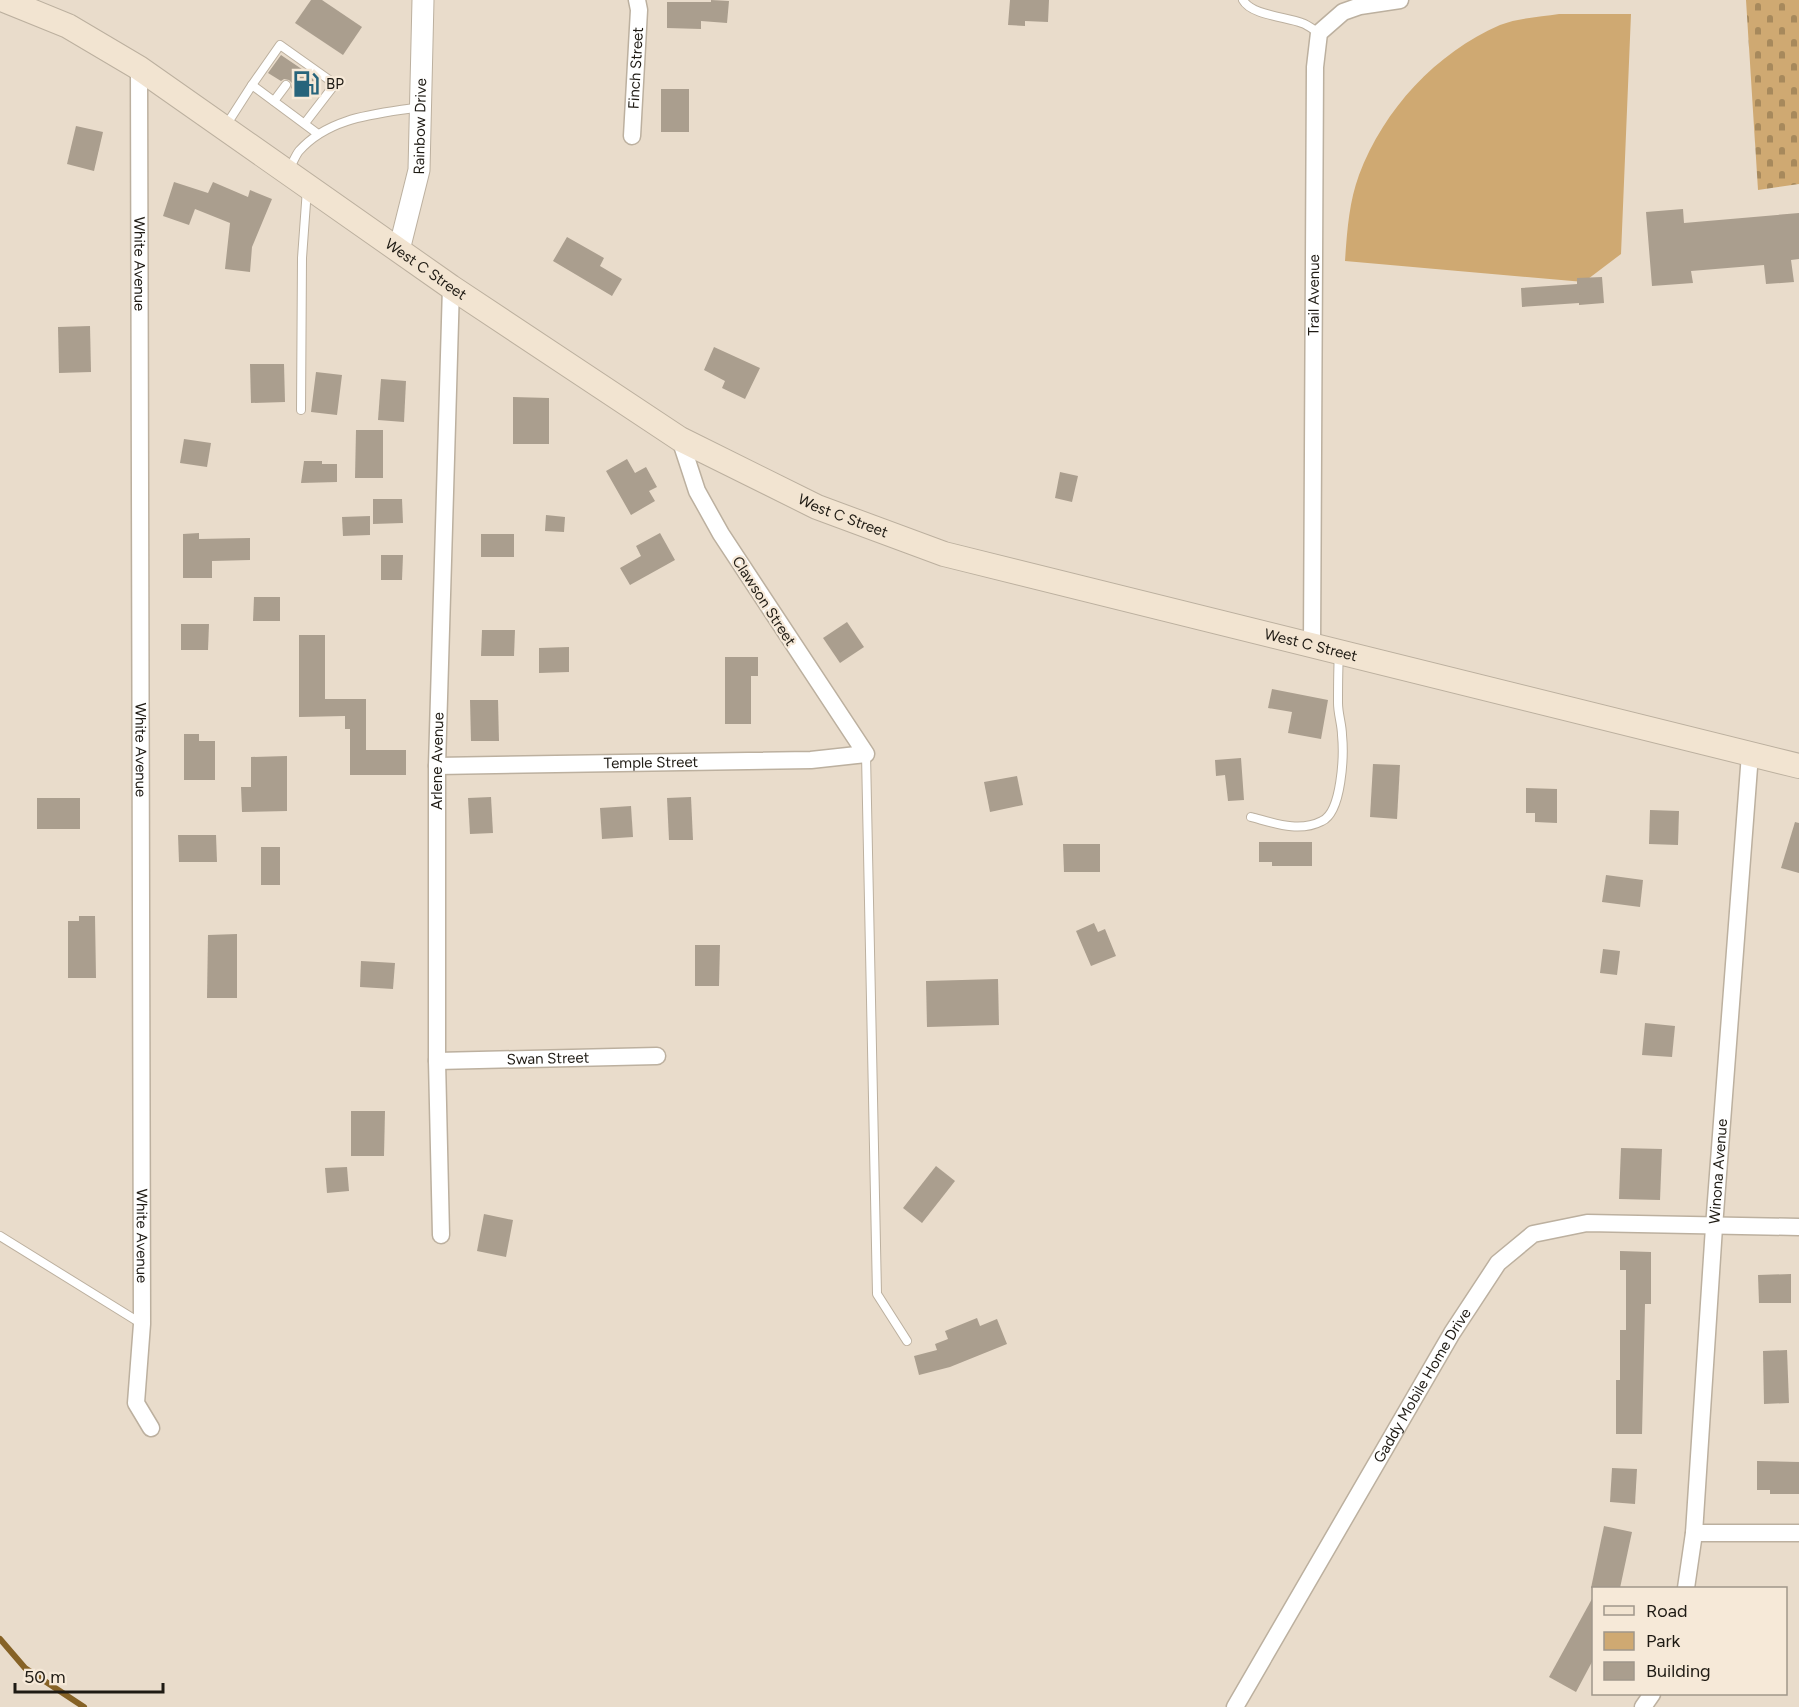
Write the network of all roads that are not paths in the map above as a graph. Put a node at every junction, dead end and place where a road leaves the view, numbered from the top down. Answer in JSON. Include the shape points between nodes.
{"nodes":[{"id":1,"x":4,"y":0,"type":"edge"},
{"id":2,"x":423,"y":0,"type":"edge"},
{"id":3,"x":637,"y":0,"type":"edge"},
{"id":4,"x":1244,"y":0,"type":"edge"},
{"id":5,"x":1400,"y":0,"type":"edge"},
{"id":6,"x":1319,"y":33,"type":"junction"},
{"id":7,"x":140,"y":68,"type":"junction"},
{"id":8,"x":252,"y":85,"type":"junction"},
{"id":9,"x":286,"y":85,"type":"dead end"},
{"id":10,"x":274,"y":101,"type":"junction"},
{"id":11,"x":421,"y":107,"type":"junction"},
{"id":12,"x":305,"y":123,"type":"junction"},
{"id":13,"x":224,"y":128,"type":"junction"},
{"id":14,"x":318,"y":134,"type":"junction"},
{"id":15,"x":632,"y":136,"type":"dead end"},
{"id":16,"x":297,"y":179,"type":"junction"},
{"id":17,"x":399,"y":250,"type":"junction"},
{"id":18,"x":450,"y":288,"type":"junction"},
{"id":19,"x":301,"y":411,"type":"dead end"},
{"id":20,"x":680,"y":439,"type":"junction"},
{"id":21,"x":1312,"y":646,"type":"junction"},
{"id":22,"x":1339,"y":652,"type":"junction"},
{"id":23,"x":866,"y":754,"type":"junction"},
{"id":24,"x":1750,"y":754,"type":"junction"},
{"id":25,"x":437,"y":766,"type":"junction"},
{"id":26,"x":1799,"y":766,"type":"edge"},
{"id":27,"x":1251,"y":817,"type":"dead end"},
{"id":28,"x":657,"y":1056,"type":"dead end"},
{"id":29,"x":437,"y":1061,"type":"junction"},
{"id":30,"x":1714,"y":1227,"type":"junction"},
{"id":31,"x":1799,"y":1227,"type":"edge"},
{"id":32,"x":441,"y":1235,"type":"dead end"},
{"id":33,"x":0,"y":1236,"type":"edge"},
{"id":34,"x":142,"y":1324,"type":"junction"},
{"id":35,"x":907,"y":1341,"type":"dead end"},
{"id":36,"x":151,"y":1428,"type":"dead end"},
{"id":37,"x":1695,"y":1533,"type":"junction"},
{"id":38,"x":1799,"y":1533,"type":"edge"},
{"id":39,"x":1686,"y":1587,"type":"edge"},
{"id":40,"x":1652,"y":1695,"type":"edge"},
{"id":41,"x":1235,"y":1707,"type":"edge"},
{"id":42,"x":1643,"y":1707,"type":"edge"}],
"edges":[{"from":1,"to":7,"type":"main road","name":"West C Street","via":[[68,26]]},
{"from":2,"to":11,"type":"street","name":"Rainbow Drive"},
{"from":3,"to":15,"type":"street","name":"Finch Street"},
{"from":4,"to":6,"type":"lane","via":[[1246,6],[1257,11],[1304,24]]},
{"from":5,"to":6,"type":"street","via":[[1342,12]]},
{"from":6,"to":21,"type":"street","name":"Trail Avenue","via":[[1315,68]]},
{"from":7,"to":13,"type":"main road","name":"West C Street"},
{"from":7,"to":34,"type":"street","name":"White Avenue"},
{"from":8,"to":10,"type":"lane"},
{"from":8,"to":12,"type":"lane","via":[[280,45],[300,63],[335,84]]},
{"from":8,"to":13,"type":"lane"},
{"from":9,"to":10,"type":"lane"},
{"from":10,"to":12,"type":"lane"},
{"from":11,"to":14,"type":"lane","via":[[342,122]]},
{"from":11,"to":17,"type":"street","name":"Rainbow Drive","via":[[419,170]]},
{"from":12,"to":14,"type":"lane"},
{"from":13,"to":16,"type":"main road","name":"West C Street"},
{"from":14,"to":16,"type":"lane","via":[[298,152]]},
{"from":16,"to":17,"type":"main road","name":"West C Street"},
{"from":16,"to":19,"type":"lane","via":[[302,258]]},
{"from":17,"to":18,"type":"main road","name":"West C Street"},
{"from":18,"to":20,"type":"main road","name":"West C Street"},
{"from":18,"to":25,"type":"street","name":"Arlene Avenue"},
{"from":20,"to":21,"type":"main road","name":"West C Street","via":[[817,507],[944,555]]},
{"from":20,"to":23,"type":"street","name":"Clawson Street","via":[[697,491],[721,534]]},
{"from":21,"to":22,"type":"main road","name":"West C Street"},
{"from":22,"to":24,"type":"main road","name":"West C Street"},
{"from":22,"to":27,"type":"lane","via":[[1342,737],[1334,810],[1324,821],[1307,826],[1289,827]]},
{"from":23,"to":25,"type":"street","name":"Temple Street","via":[[811,760]]},
{"from":23,"to":35,"type":"lane","via":[[877,1294]]},
{"from":24,"to":26,"type":"main road","name":"West C Street"},
{"from":24,"to":30,"type":"street","name":"Winona Avenue"},
{"from":25,"to":29,"type":"street","name":"Arlene Avenue"},
{"from":28,"to":29,"type":"street","name":"Swan Street"},
{"from":29,"to":32,"type":"street","name":"Arlene Avenue"},
{"from":30,"to":31,"type":"street","name":"Gaddy Mobile Home Drive"},
{"from":30,"to":37,"type":"street","name":"Winona Avenue"},
{"from":30,"to":41,"type":"street","name":"Gaddy Mobile Home Drive","via":[[1587,1223],[1533,1234],[1498,1263],[1452,1333]]},
{"from":33,"to":34,"type":"lane"},
{"from":34,"to":36,"type":"street","name":"White Avenue","via":[[136,1403]]},
{"from":37,"to":38,"type":"street"},
{"from":37,"to":39,"type":"street","name":"Winona Avenue"},
{"from":40,"to":42,"type":"street"}]}
